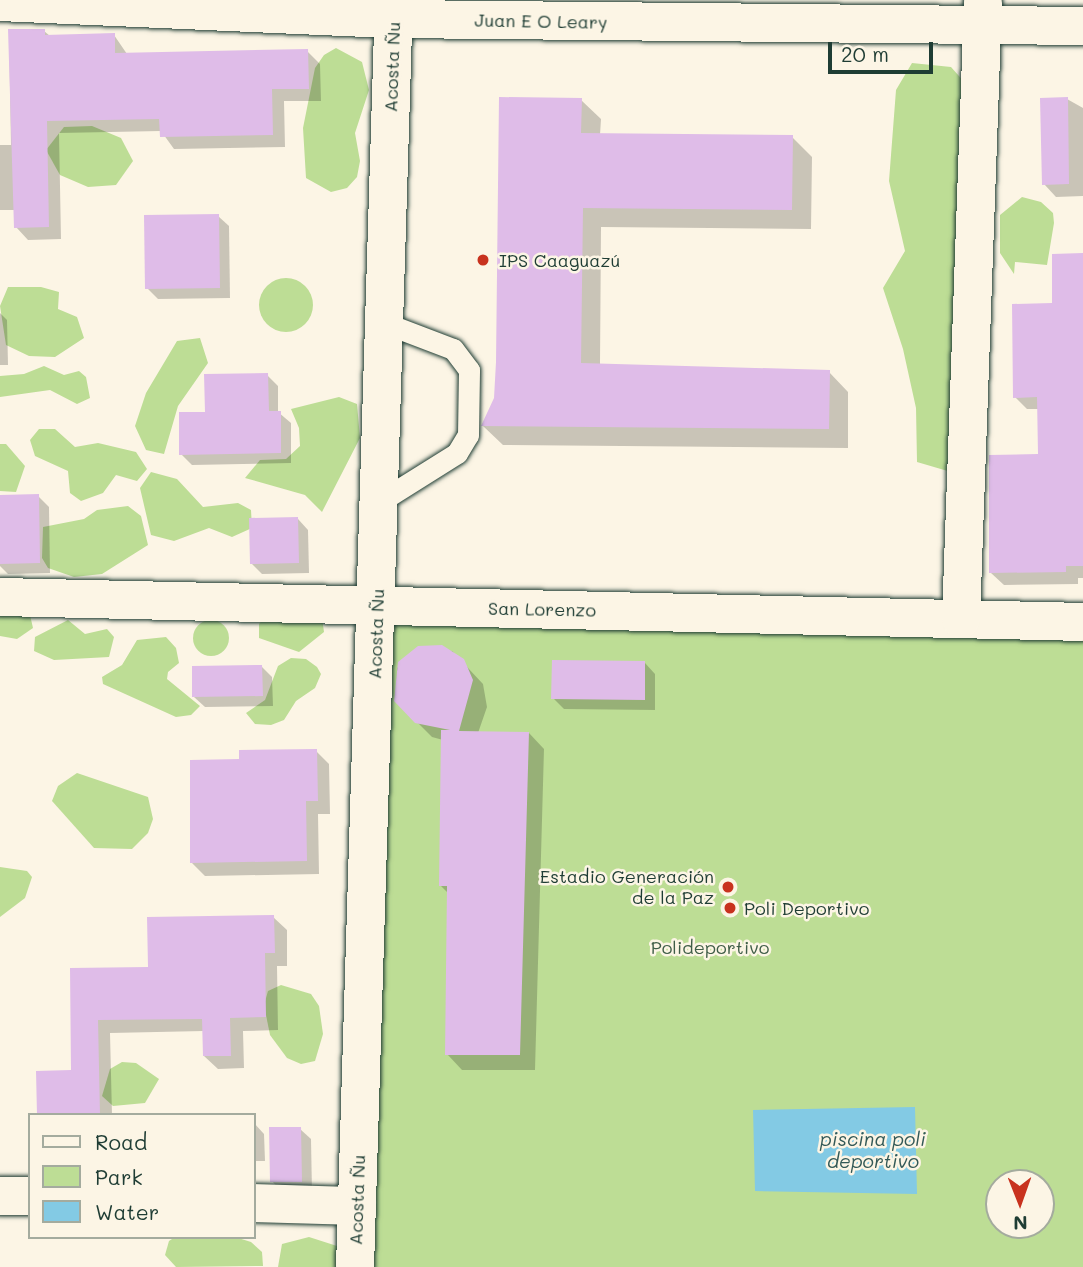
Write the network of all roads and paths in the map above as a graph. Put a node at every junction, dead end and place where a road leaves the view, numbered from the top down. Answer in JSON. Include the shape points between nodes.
{"nodes":[{"id":1,"x":0,"y":2,"type":"edge"},
{"id":2,"x":394,"y":10,"type":"edge"},
{"id":3,"x":983,"y":13,"type":"edge"},
{"id":4,"x":1083,"y":26,"type":"edge"},
{"id":5,"x":385,"y":323,"type":"junction"},
{"id":6,"x":379,"y":502,"type":"junction"},
{"id":7,"x":0,"y":597,"type":"edge"},
{"id":8,"x":377,"y":605,"type":"junction"},
{"id":9,"x":961,"y":619,"type":"junction"},
{"id":10,"x":1083,"y":622,"type":"edge"},
{"id":11,"x":0,"y":1196,"type":"edge"},
{"id":12,"x":28,"y":1196,"type":"edge"},
{"id":13,"x":256,"y":1203,"type":"edge"},
{"id":14,"x":357,"y":1206,"type":"junction"},
{"id":15,"x":355,"y":1267,"type":"edge"}],
"edges":[{"from":1,"to":2,"type":"street","name":"Juan E O Leary"},
{"from":2,"to":3,"type":"street","name":"Juan E O Leary"},
{"from":2,"to":5,"type":"street","name":"Acosta Ñu"},
{"from":3,"to":4,"type":"street","name":"Juan E O Leary"},
{"from":3,"to":9,"type":"street"},
{"from":5,"to":6,"type":"street","name":"Acosta Ñu"},
{"from":5,"to":6,"type":"lane","via":[[453,349],[469,370],[468,435],[457,453]]},
{"from":6,"to":8,"type":"street","name":"Acosta Ñu"},
{"from":7,"to":8,"type":"street","name":"San Lorenzo"},
{"from":8,"to":9,"type":"street","name":"San Lorenzo"},
{"from":8,"to":14,"type":"street","name":"Acosta Ñu"},
{"from":9,"to":10,"type":"street","name":"San Lorenzo"},
{"from":11,"to":12,"type":"street"},
{"from":13,"to":14,"type":"street"},
{"from":14,"to":15,"type":"street","name":"Acosta Ñu"}]}
